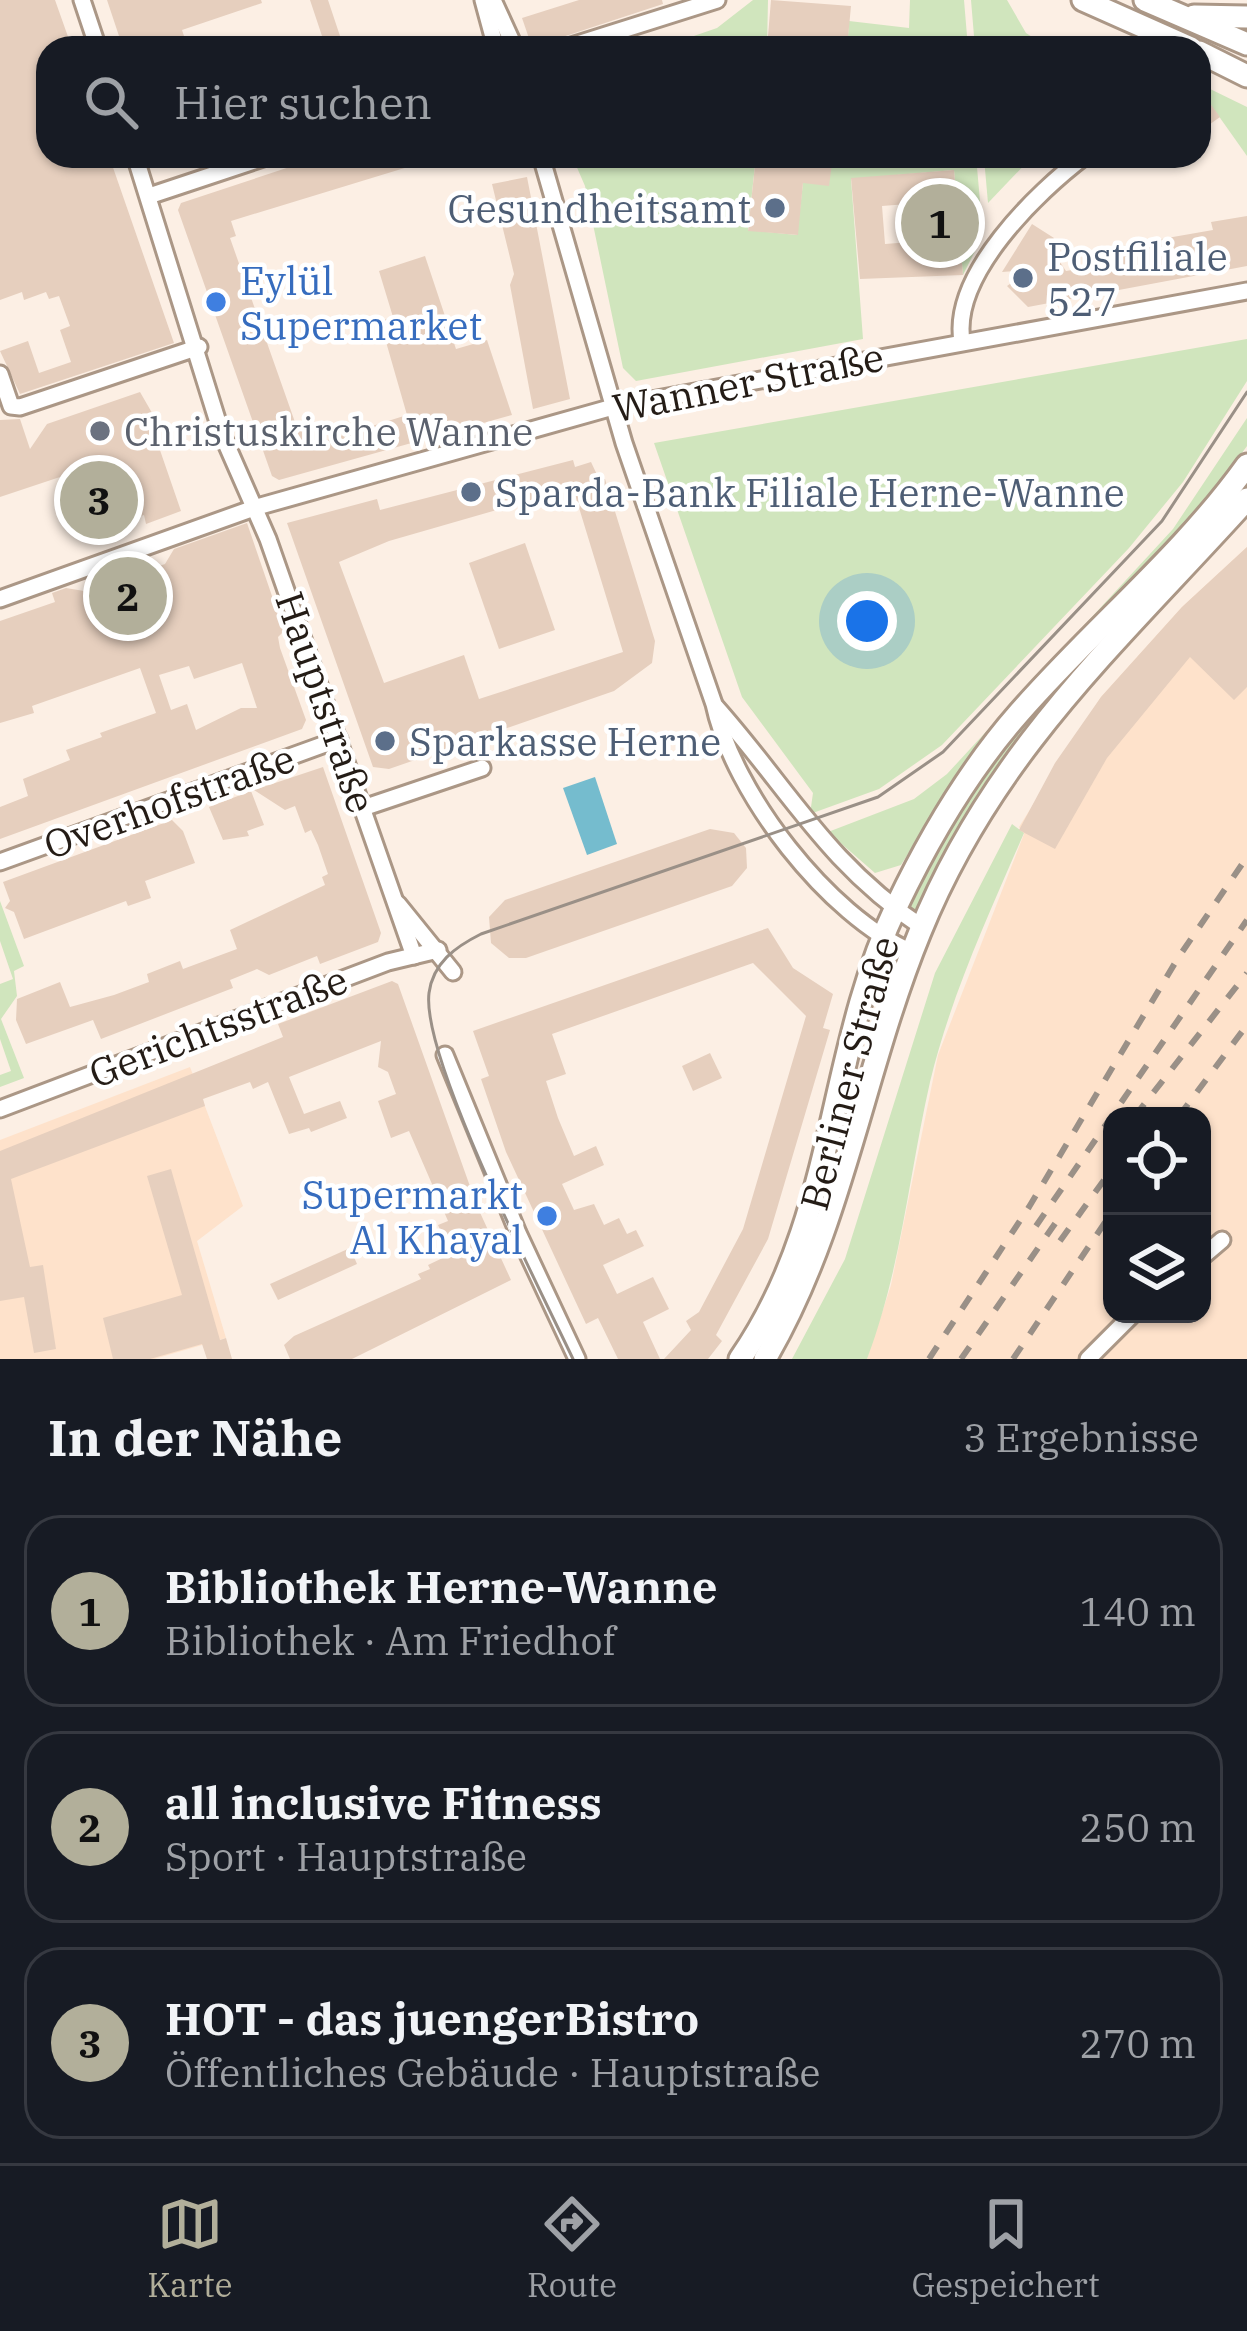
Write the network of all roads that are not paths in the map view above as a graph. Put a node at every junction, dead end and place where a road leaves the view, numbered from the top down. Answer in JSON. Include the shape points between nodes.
{"nodes":[{"id":1,"x":82,"y":0,"type":"edge"},
{"id":2,"x":483,"y":0,"type":"edge"},
{"id":3,"x":494,"y":0,"type":"edge"},
{"id":4,"x":717,"y":0,"type":"edge"},
{"id":5,"x":1083,"y":0,"type":"edge"},
{"id":6,"x":1145,"y":0,"type":"edge"},
{"id":7,"x":1185,"y":16,"type":"junction"},
{"id":8,"x":1247,"y":16,"type":"edge"},
{"id":9,"x":94,"y":36,"type":"edge"},
{"id":10,"x":493,"y":36,"type":"edge"},
{"id":11,"x":510,"y":36,"type":"edge"},
{"id":12,"x":603,"y":36,"type":"edge"},
{"id":13,"x":1162,"y":36,"type":"edge"},
{"id":14,"x":1247,"y":44,"type":"edge"},
{"id":15,"x":1211,"y":58,"type":"edge"},
{"id":16,"x":1247,"y":76,"type":"edge"},
{"id":17,"x":139,"y":168,"type":"edge"},
{"id":18,"x":233,"y":168,"type":"edge"},
{"id":19,"x":548,"y":168,"type":"edge"},
{"id":20,"x":1070,"y":168,"type":"edge"},
{"id":21,"x":149,"y":196,"type":"junction"},
{"id":22,"x":1247,"y":291,"type":"edge"},
{"id":23,"x":962,"y":341,"type":"junction"},
{"id":24,"x":199,"y":347,"type":"junction"},
{"id":25,"x":0,"y":374,"type":"edge"},
{"id":26,"x":613,"y":407,"type":"junction"},
{"id":27,"x":1247,"y":465,"type":"edge"},
{"id":28,"x":1247,"y":499,"type":"edge"},
{"id":29,"x":257,"y":508,"type":"junction"},
{"id":30,"x":0,"y":599,"type":"edge"},
{"id":31,"x":714,"y":704,"type":"junction"},
{"id":32,"x":339,"y":739,"type":"junction"},
{"id":33,"x":482,"y":768,"type":"dead end"},
{"id":34,"x":363,"y":808,"type":"junction"},
{"id":35,"x":0,"y":862,"type":"edge"},
{"id":36,"x":393,"y":898,"type":"junction"},
{"id":37,"x":895,"y":909,"type":"junction"},
{"id":38,"x":922,"y":927,"type":"junction"},
{"id":39,"x":882,"y":940,"type":"junction"},
{"id":40,"x":912,"y":952,"type":"junction"},
{"id":41,"x":413,"y":956,"type":"junction"},
{"id":42,"x":445,"y":960,"type":"joint"},
{"id":43,"x":445,"y":1055,"type":"dead end"},
{"id":44,"x":0,"y":1109,"type":"edge"},
{"id":45,"x":1222,"y":1240,"type":"dead end"},
{"id":46,"x":1211,"y":1249,"type":"edge"},
{"id":47,"x":1124,"y":1323,"type":"edge"},
{"id":48,"x":577,"y":1359,"type":"edge"},
{"id":49,"x":740,"y":1359,"type":"edge"},
{"id":50,"x":765,"y":1359,"type":"edge"},
{"id":51,"x":1088,"y":1359,"type":"edge"}],
"edges":[{"from":1,"to":9,"type":"street"},
{"from":2,"to":10,"type":"street"},
{"from":3,"to":11,"type":"street"},
{"from":4,"to":12,"type":"street"},
{"from":5,"to":13,"type":"main road"},
{"from":6,"to":7,"type":"main road"},
{"from":7,"to":8,"type":"main road"},
{"from":7,"to":14,"type":"main road"},
{"from":15,"to":16,"type":"main road"},
{"from":17,"to":21,"type":"street","name":"Hauptstraße"},
{"from":18,"to":21,"type":"street"},
{"from":19,"to":26,"type":"street"},
{"from":20,"to":23,"type":"street","via":[[1030,199],[997,245],[959,323]]},
{"from":21,"to":24,"type":"street","name":"Hauptstraße"},
{"from":22,"to":23,"type":"street","name":"Wanner Straße"},
{"from":23,"to":26,"type":"street","name":"Wanner Straße"},
{"from":24,"to":25,"type":"street","via":[[20,407],[11,406]]},
{"from":24,"to":29,"type":"street","name":"Hauptstraße","via":[[221,432]]},
{"from":26,"to":29,"type":"street","name":"Wanner Straße"},
{"from":26,"to":31,"type":"street"},
{"from":27,"to":37,"type":"main road","name":"Berliner Straße","via":[[979,763]]},
{"from":28,"to":38,"type":"main road","name":"Berliner Straße","via":[[1028,740],[960,846]]},
{"from":29,"to":30,"type":"street"},
{"from":29,"to":32,"type":"street","name":"Hauptstraße"},
{"from":31,"to":37,"type":"street","via":[[811,831]]},
{"from":31,"to":39,"type":"street","via":[[722,745],[784,841]]},
{"from":32,"to":34,"type":"street","name":"Hauptstraße"},
{"from":32,"to":35,"type":"street","name":"Overhofstraße"},
{"from":33,"to":34,"type":"street"},
{"from":34,"to":36,"type":"street","name":"Hauptstraße"},
{"from":36,"to":41,"type":"street","name":"Hauptstraße"},
{"from":36,"to":42,"type":"street","name":"Hauptstraße"},
{"from":37,"to":38,"type":"street"},
{"from":37,"to":39,"type":"main road","name":"Berliner Straße"},
{"from":38,"to":40,"type":"main road","name":"Berliner Straße"},
{"from":39,"to":40,"type":"street"},
{"from":39,"to":49,"type":"main road","name":"Berliner Straße","via":[[805,1235]]},
{"from":40,"to":50,"type":"main road","name":"Berliner Straße","via":[[825,1232]]},
{"from":41,"to":42,"type":"street","name":"Gerichtsstraße"},
{"from":41,"to":44,"type":"street","name":"Gerichtsstraße"},
{"from":43,"to":48,"type":"street"},
{"from":45,"to":46,"type":"street"},
{"from":47,"to":51,"type":"street"}]}
